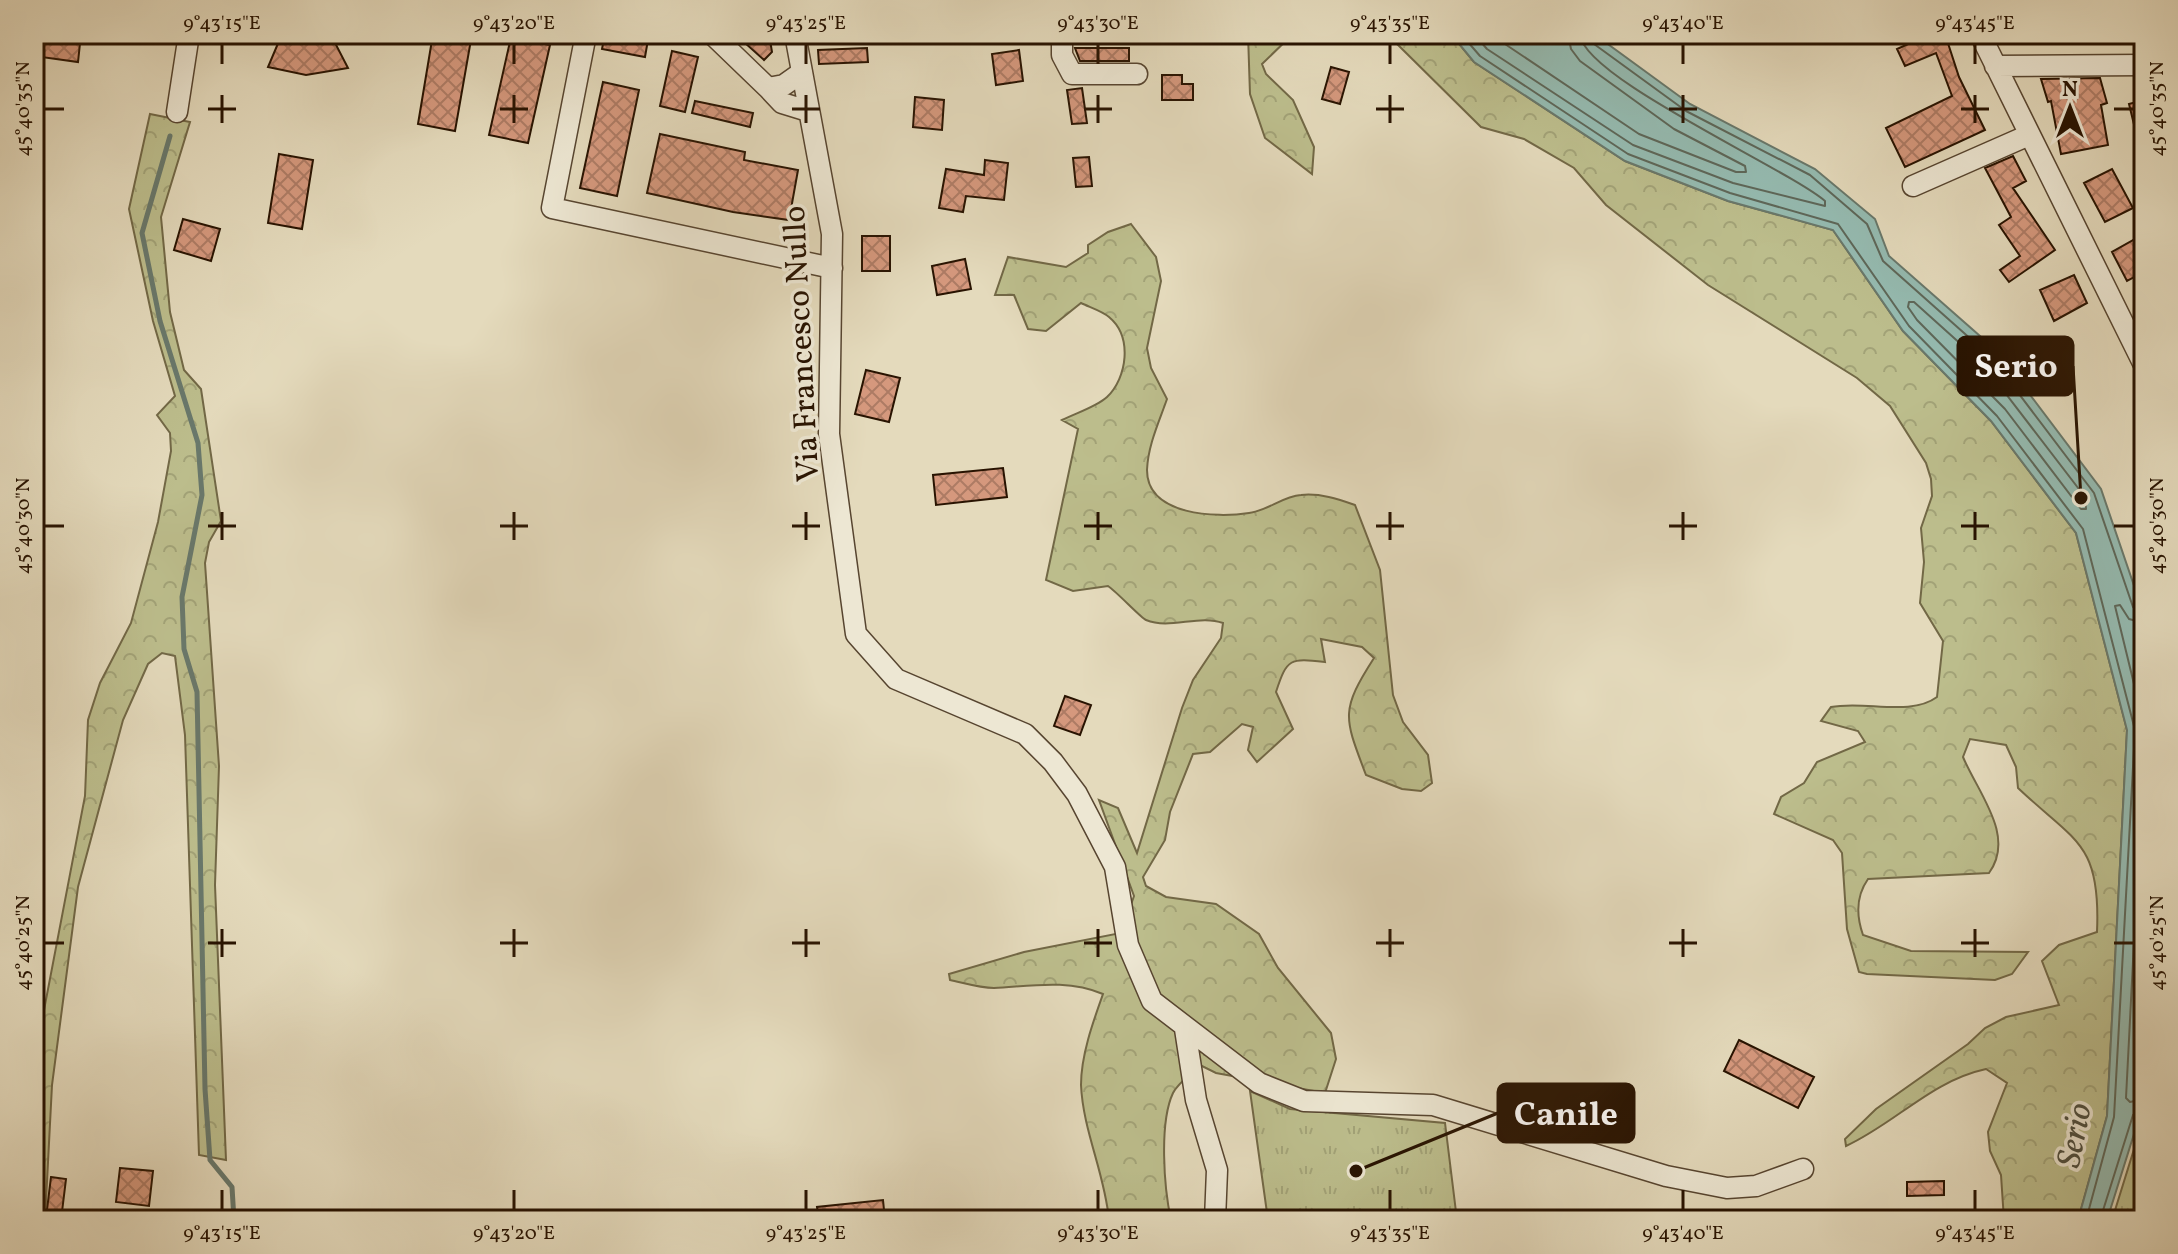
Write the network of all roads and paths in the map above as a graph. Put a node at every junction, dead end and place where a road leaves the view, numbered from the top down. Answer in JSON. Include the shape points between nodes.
{"nodes":[{"id":1,"x":189,"y":34,"type":"edge"},
{"id":2,"x":586,"y":34,"type":"edge"},
{"id":3,"x":712,"y":34,"type":"edge"},
{"id":4,"x":795,"y":34,"type":"edge"},
{"id":5,"x":1062,"y":34,"type":"edge"},
{"id":6,"x":1980,"y":34,"type":"edge"},
{"id":7,"x":2144,"y":65,"type":"edge"},
{"id":8,"x":1995,"y":66,"type":"junction"},
{"id":9,"x":801,"y":73,"type":"junction"},
{"id":10,"x":1137,"y":74,"type":"dead end"},
{"id":11,"x":768,"y":88,"type":"junction"},
{"id":12,"x":808,"y":111,"type":"junction"},
{"id":13,"x":177,"y":112,"type":"dead end"},
{"id":14,"x":2026,"y":136,"type":"junction"},
{"id":15,"x":1913,"y":186,"type":"dead end"},
{"id":16,"x":832,"y":268,"type":"junction"},
{"id":17,"x":2144,"y":365,"type":"edge"},
{"id":18,"x":1185,"y":1029,"type":"junction"},
{"id":19,"x":1803,"y":1169,"type":"dead end"},
{"id":20,"x":1215,"y":1220,"type":"edge"}],
"edges":[{"from":1,"to":13,"type":"street"},
{"from":2,"to":16,"type":"street","via":[[552,208]]},
{"from":3,"to":11,"type":"street"},
{"from":4,"to":9,"type":"street","name":"Via Francesco Nullo"},
{"from":5,"to":10,"type":"street","via":[[1062,55],[1072,74]]},
{"from":6,"to":8,"type":"street"},
{"from":7,"to":8,"type":"street"},
{"from":8,"to":14,"type":"street"},
{"from":9,"to":11,"type":"street"},
{"from":9,"to":12,"type":"street","name":"Via Francesco Nullo"},
{"from":11,"to":12,"type":"street","via":[[782,103]]},
{"from":12,"to":16,"type":"street","name":"Via Francesco Nullo","via":[[832,234]]},
{"from":14,"to":15,"type":"street"},
{"from":14,"to":17,"type":"street"},
{"from":16,"to":18,"type":"street","name":"Via Francesco Nullo","via":[[829,434],[856,634],[896,679],[1025,734],[1053,762],[1077,794],[1115,867],[1128,945],[1152,1001]]},
{"from":18,"to":19,"type":"street","name":"Via Francesco Nullo","via":[[1259,1083],[1304,1101],[1433,1105],[1666,1176],[1727,1188],[1756,1186]]},
{"from":18,"to":20,"type":"street","via":[[1196,1100],[1217,1170]]}]}
